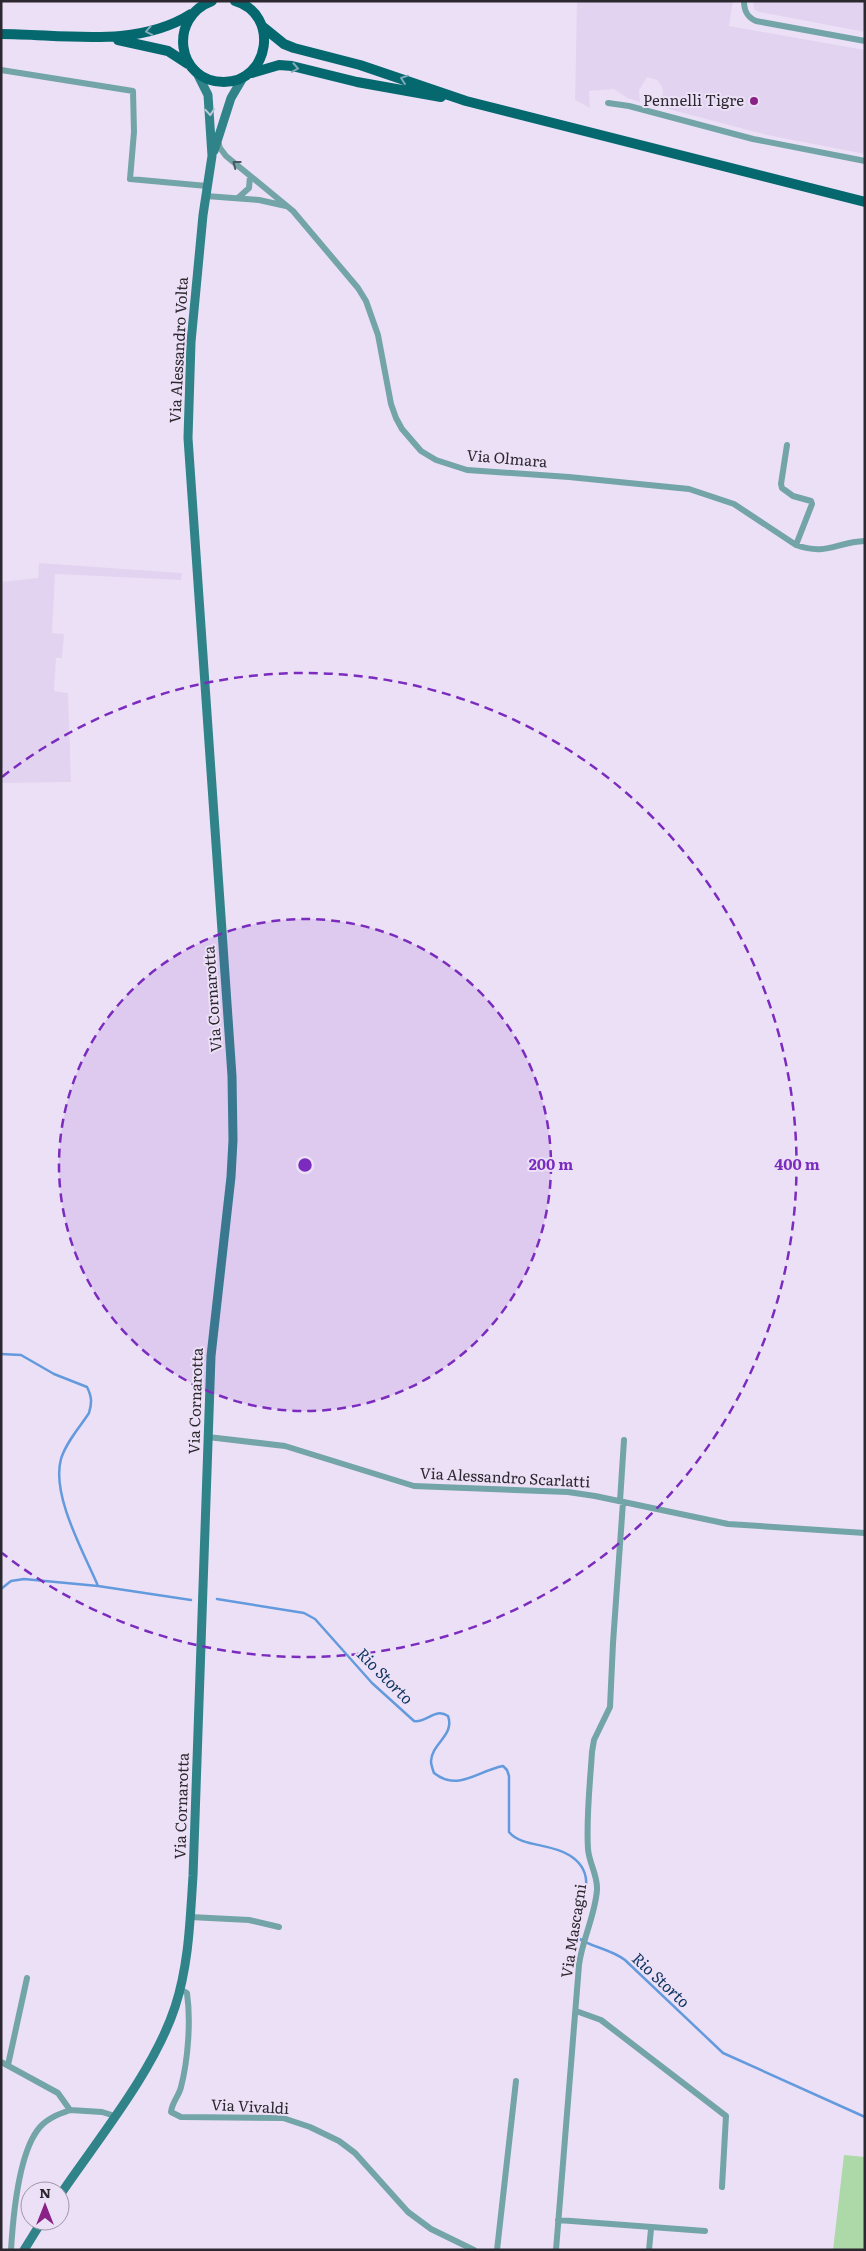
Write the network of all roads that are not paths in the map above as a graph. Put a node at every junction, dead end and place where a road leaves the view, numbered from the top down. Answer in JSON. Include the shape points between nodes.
{"nodes":[{"id":1,"x":212,"y":1,"type":"edge"},
{"id":2,"x":235,"y":1,"type":"edge"},
{"id":3,"x":744,"y":1,"type":"edge"},
{"id":4,"x":248,"y":6,"type":"edge"},
{"id":5,"x":198,"y":7,"type":"edge"},
{"id":6,"x":263,"y":26,"type":"junction"},
{"id":7,"x":1,"y":34,"type":"edge"},
{"id":8,"x":99,"y":37,"type":"junction"},
{"id":9,"x":865,"y":41,"type":"edge"},
{"id":10,"x":194,"y":69,"type":"junction"},
{"id":11,"x":1,"y":70,"type":"edge"},
{"id":12,"x":246,"y":76,"type":"junction"},
{"id":13,"x":466,"y":101,"type":"junction"},
{"id":14,"x":608,"y":103,"type":"dead end"},
{"id":15,"x":218,"y":139,"type":"junction"},
{"id":16,"x":212,"y":156,"type":"junction"},
{"id":17,"x":865,"y":161,"type":"edge"},
{"id":18,"x":250,"y":176,"type":"junction"},
{"id":19,"x":207,"y":186,"type":"junction"},
{"id":20,"x":206,"y":196,"type":"junction"},
{"id":21,"x":238,"y":198,"type":"junction"},
{"id":22,"x":865,"y":202,"type":"edge"},
{"id":23,"x":287,"y":206,"type":"junction"},
{"id":24,"x":787,"y":445,"type":"dead end"},
{"id":25,"x":865,"y":541,"type":"edge"},
{"id":26,"x":796,"y":545,"type":"junction"},
{"id":27,"x":197,"y":575,"type":"joint"},
{"id":28,"x":208,"y":1437,"type":"junction"},
{"id":29,"x":624,"y":1440,"type":"dead end"},
{"id":30,"x":622,"y":1501,"type":"junction"},
{"id":31,"x":865,"y":1533,"type":"edge"},
{"id":32,"x":190,"y":1917,"type":"junction"},
{"id":33,"x":279,"y":1928,"type":"dead end"},
{"id":34,"x":27,"y":1978,"type":"dead end"},
{"id":35,"x":180,"y":1989,"type":"junction"},
{"id":36,"x":576,"y":2011,"type":"junction"},
{"id":37,"x":1,"y":2062,"type":"edge"},
{"id":38,"x":8,"y":2065,"type":"junction"},
{"id":39,"x":516,"y":2081,"type":"dead end"},
{"id":40,"x":70,"y":2110,"type":"junction"},
{"id":41,"x":114,"y":2116,"type":"junction"},
{"id":42,"x":70,"y":2181,"type":"edge"},
{"id":43,"x":722,"y":2187,"type":"dead end"},
{"id":44,"x":558,"y":2220,"type":"junction"},
{"id":45,"x":651,"y":2229,"type":"junction"},
{"id":46,"x":36,"y":2231,"type":"edge"},
{"id":47,"x":705,"y":2231,"type":"dead end"},
{"id":48,"x":11,"y":2250,"type":"edge"},
{"id":49,"x":24,"y":2250,"type":"edge"},
{"id":50,"x":474,"y":2250,"type":"edge"},
{"id":51,"x":497,"y":2250,"type":"edge"},
{"id":52,"x":556,"y":2250,"type":"edge"},
{"id":53,"x":649,"y":2250,"type":"edge"}],
"edges":[{"from":1,"to":5,"type":"main road"},
{"from":2,"to":4,"type":"main road"},
{"from":3,"to":9,"type":"street","via":[[749,18],[756,21]]},
{"from":4,"to":6,"type":"main road"},
{"from":5,"to":8,"type":"main road","one_way":true,"via":[[179,22],[157,30]]},
{"from":5,"to":10,"type":"main road","via":[[186,25],[182,39],[184,53]]},
{"from":6,"to":12,"type":"main road","via":[[264,53]]},
{"from":13,"to":6,"type":"main road","one_way":true,"via":[[360,65],[294,48],[284,44]]},
{"from":7,"to":8,"type":"main road"},
{"from":8,"to":10,"type":"main road","via":[[154,46],[168,51]]},
{"from":10,"to":12,"type":"main road","via":[[208,79],[222,82]]},
{"from":10,"to":16,"type":"main road","name":"Via Alessandro Volta","one_way":true,"via":[[208,95]]},
{"from":11,"to":19,"type":"street","via":[[133,91],[130,179]]},
{"from":12,"to":13,"type":"main road","one_way":true,"via":[[268,67],[292,66],[397,90]]},
{"from":12,"to":15,"type":"main road","name":"Via Alessandro Volta","via":[[232,98]]},
{"from":13,"to":22,"type":"main road"},
{"from":14,"to":17,"type":"street","via":[[753,139]]},
{"from":15,"to":16,"type":"main road","name":"Via Alessandro Volta"},
{"from":18,"to":15,"type":"street","name":"Via Olmara","one_way":true,"via":[[226,156],[218,145]]},
{"from":16,"to":19,"type":"main road","name":"Via Alessandro Volta"},
{"from":18,"to":21,"type":"street","via":[[248,188]]},
{"from":18,"to":23,"type":"street","name":"Via Olmara"},
{"from":19,"to":20,"type":"main road","name":"Via Alessandro Volta"},
{"from":20,"to":21,"type":"street"},
{"from":20,"to":27,"type":"main road","name":"Via Alessandro Volta","via":[[188,383],[188,438]]},
{"from":21,"to":23,"type":"street"},
{"from":23,"to":26,"type":"street","name":"Via Olmara","via":[[349,276],[366,301],[378,335],[394,411],[402,429],[421,451],[436,460],[467,470],[689,489],[734,504]]},
{"from":24,"to":26,"type":"street","via":[[782,488],[812,504]]},
{"from":25,"to":26,"type":"street","name":"Via Olmara","via":[[818,551]]},
{"from":27,"to":28,"type":"main road","name":"Via Cornarotta","via":[[233,1124],[231,1177],[211,1356]]},
{"from":28,"to":30,"type":"street","name":"Via Alessandro Scarlatti","via":[[285,1446],[414,1486],[568,1492]]},
{"from":28,"to":32,"type":"main road","name":"Via Cornarotta"},
{"from":29,"to":30,"type":"street","name":"Via Mascagni"},
{"from":30,"to":31,"type":"street","name":"Via Alessandro Scarlatti","via":[[728,1524]]},
{"from":30,"to":36,"type":"street","name":"Via Mascagni","via":[[610,1707],[594,1740],[592,1752],[588,1849],[597,1891],[582,1945]]},
{"from":32,"to":33,"type":"street","via":[[249,1920]]},
{"from":32,"to":35,"type":"main road","name":"Via Cornarotta","via":[[187,1962]]},
{"from":34,"to":38,"type":"street"},
{"from":35,"to":41,"type":"main road","name":"Via Cornarotta","via":[[155,2052]]},
{"from":35,"to":50,"type":"street","name":"Via Vivaldi","via":[[187,1993],[189,2015],[184,2075],[171,2112],[181,2117],[283,2118],[310,2127],[355,2152],[408,2212],[431,2229]]},
{"from":36,"to":43,"type":"street","via":[[601,2020],[726,2116]]},
{"from":36,"to":44,"type":"street","name":"Via Mascagni"},
{"from":37,"to":38,"type":"street"},
{"from":38,"to":40,"type":"street","via":[[58,2093]]},
{"from":39,"to":51,"type":"street"},
{"from":40,"to":41,"type":"street"},
{"from":40,"to":48,"type":"street","via":[[54,2116],[32,2138],[22,2164]]},
{"from":41,"to":42,"type":"main road","name":"Via Cornarotta"},
{"from":44,"to":45,"type":"street"},
{"from":44,"to":52,"type":"street","name":"Via Mascagni"},
{"from":45,"to":47,"type":"street"},
{"from":45,"to":53,"type":"street"},
{"from":46,"to":49,"type":"main road"}]}
